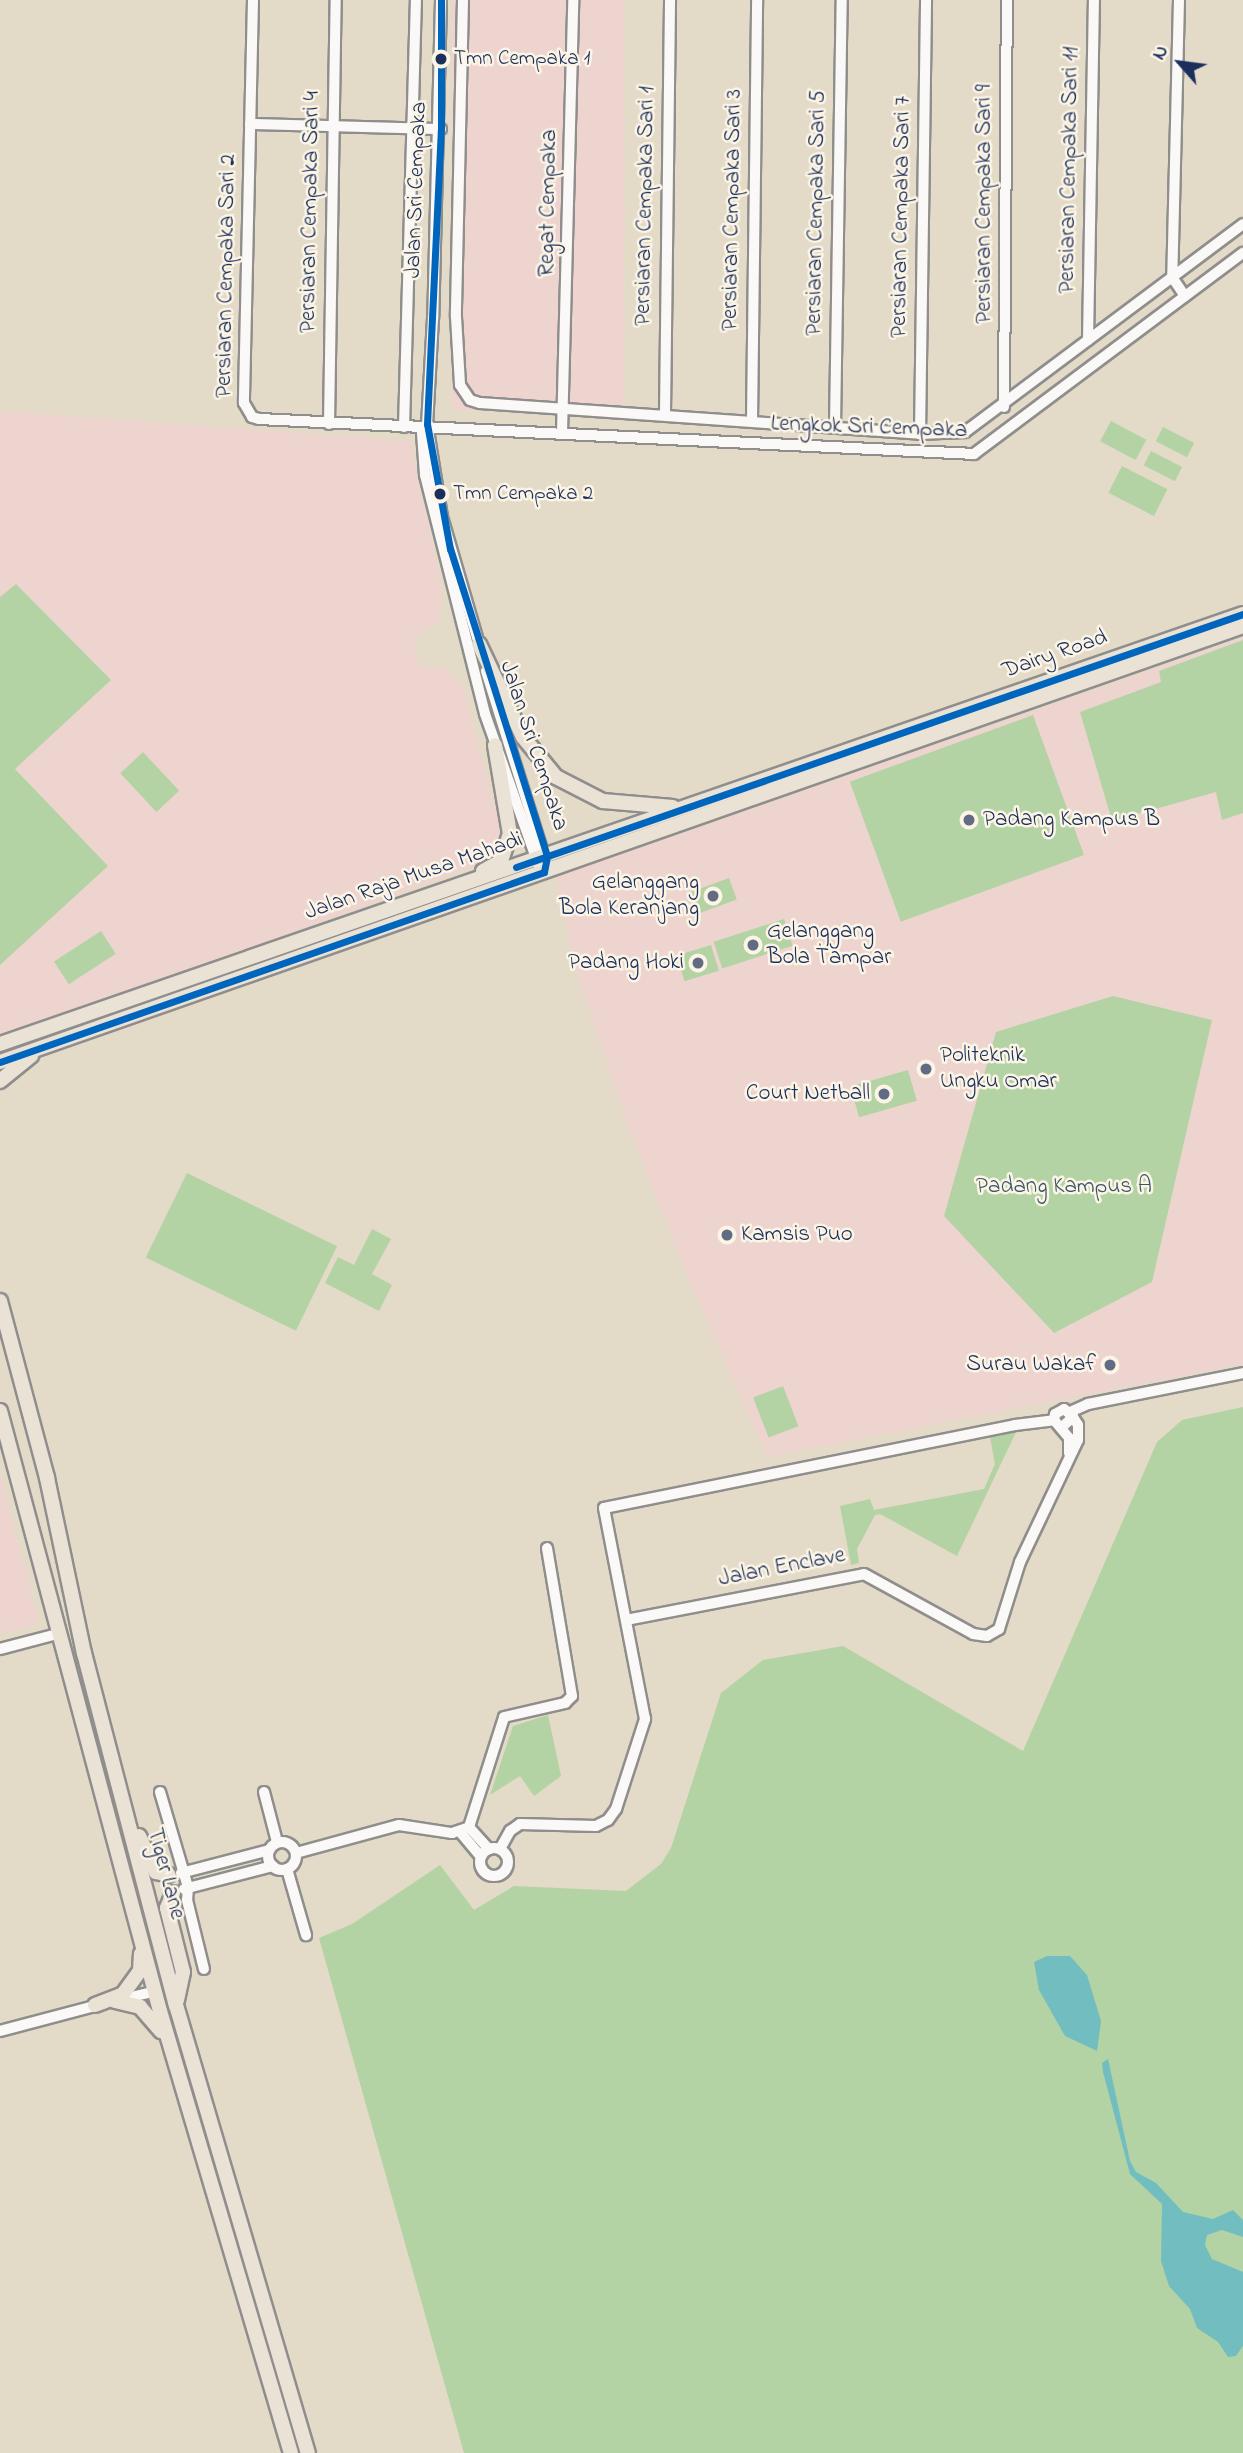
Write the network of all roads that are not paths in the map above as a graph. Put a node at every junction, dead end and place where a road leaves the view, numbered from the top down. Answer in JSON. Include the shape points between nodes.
{"nodes":[{"id":1,"x":253,"y":0,"type":"edge"},
{"id":2,"x":336,"y":0,"type":"edge"},
{"id":3,"x":416,"y":0,"type":"edge"},
{"id":4,"x":441,"y":0,"type":"edge"},
{"id":5,"x":463,"y":0,"type":"edge"},
{"id":6,"x":573,"y":0,"type":"edge"},
{"id":7,"x":670,"y":0,"type":"edge"},
{"id":8,"x":757,"y":0,"type":"edge"},
{"id":9,"x":842,"y":0,"type":"edge"},
{"id":10,"x":926,"y":0,"type":"edge"},
{"id":11,"x":1007,"y":0,"type":"edge"},
{"id":12,"x":1094,"y":0,"type":"edge"},
{"id":13,"x":1179,"y":0,"type":"edge"},
{"id":14,"x":462,"y":64,"type":"junction"},
{"id":15,"x":442,"y":78,"type":"junction"},
{"id":16,"x":462,"y":96,"type":"junction"},
{"id":17,"x":250,"y":124,"type":"junction"},
{"id":18,"x":334,"y":125,"type":"junction"},
{"id":19,"x":414,"y":129,"type":"junction"},
{"id":20,"x":440,"y":129,"type":"junction"},
{"id":21,"x":1243,"y":224,"type":"edge"},
{"id":22,"x":1243,"y":253,"type":"edge"},
{"id":23,"x":1172,"y":277,"type":"junction"},
{"id":24,"x":1185,"y":296,"type":"junction"},
{"id":25,"x":456,"y":317,"type":"junction"},
{"id":26,"x":433,"y":318,"type":"junction"},
{"id":27,"x":1088,"y":340,"type":"junction"},
{"id":28,"x":564,"y":407,"type":"junction"},
{"id":29,"x":1004,"y":407,"type":"junction"},
{"id":30,"x":665,"y":413,"type":"junction"},
{"id":31,"x":752,"y":420,"type":"junction"},
{"id":32,"x":329,"y":424,"type":"junction"},
{"id":33,"x":427,"y":424,"type":"junction"},
{"id":34,"x":835,"y":426,"type":"junction"},
{"id":35,"x":404,"y":427,"type":"junction"},
{"id":36,"x":562,"y":432,"type":"junction"},
{"id":37,"x":920,"y":434,"type":"junction"},
{"id":38,"x":1243,"y":614,"type":"edge"},
{"id":39,"x":1243,"y":626,"type":"edge"},
{"id":40,"x":479,"y":644,"type":"junction"},
{"id":41,"x":495,"y":745,"type":"junction"},
{"id":42,"x":829,"y":764,"type":"junction"},
{"id":43,"x":791,"y":777,"type":"junction"},
{"id":44,"x":694,"y":805,"type":"junction"},
{"id":45,"x":542,"y":863,"type":"junction"},
{"id":46,"x":458,"y":886,"type":"junction"},
{"id":47,"x":0,"y":1044,"type":"edge"},
{"id":48,"x":40,"y":1049,"type":"junction"},
{"id":49,"x":0,"y":1062,"type":"edge"},
{"id":50,"x":0,"y":1081,"type":"edge"},
{"id":51,"x":0,"y":1301,"type":"edge"},
{"id":52,"x":1243,"y":1373,"type":"edge"},
{"id":53,"x":0,"y":1411,"type":"edge"},
{"id":54,"x":1072,"y":1415,"type":"junction"},
{"id":55,"x":1058,"y":1424,"type":"junction"},
{"id":56,"x":1069,"y":1460,"type":"junction"},
{"id":57,"x":547,"y":1548,"type":"dead end"},
{"id":58,"x":626,"y":1620,"type":"junction"},
{"id":59,"x":57,"y":1634,"type":"junction"},
{"id":60,"x":0,"y":1649,"type":"edge"},
{"id":61,"x":160,"y":1792,"type":"dead end"},
{"id":62,"x":264,"y":1792,"type":"dead end"},
{"id":63,"x":127,"y":1817,"type":"junction"},
{"id":64,"x":465,"y":1830,"type":"junction"},
{"id":65,"x":273,"y":1846,"type":"junction"},
{"id":66,"x":296,"y":1853,"type":"junction"},
{"id":67,"x":273,"y":1867,"type":"junction"},
{"id":68,"x":287,"y":1869,"type":"junction"},
{"id":69,"x":184,"y":1873,"type":"junction"},
{"id":70,"x":169,"y":1875,"type":"joint"},
{"id":71,"x":188,"y":1887,"type":"junction"},
{"id":72,"x":173,"y":1893,"type":"joint"},
{"id":73,"x":306,"y":1934,"type":"dead end"},
{"id":74,"x":139,"y":1937,"type":"junction"},
{"id":75,"x":204,"y":1969,"type":"dead end"},
{"id":76,"x":154,"y":1992,"type":"junction"},
{"id":77,"x":116,"y":2001,"type":"junction"},
{"id":78,"x":95,"y":2005,"type":"junction"},
{"id":79,"x":176,"y":2005,"type":"junction"},
{"id":80,"x":0,"y":2031,"type":"edge"},
{"id":81,"x":171,"y":2051,"type":"junction"},
{"id":82,"x":291,"y":2453,"type":"edge"},
{"id":83,"x":308,"y":2453,"type":"edge"}],
"edges":[{"from":1,"to":17,"type":"street","name":"Persiaran Cempaka Sari 2"},
{"from":2,"to":18,"type":"street","name":"Persiaran Cempaka Sari 4"},
{"from":3,"to":19,"type":"street"},
{"from":4,"to":15,"type":"street","name":"Jalan Sri Cempaka"},
{"from":5,"to":14,"type":"street","name":"Jalan Sri Cempaka"},
{"from":6,"to":28,"type":"street","name":"Regat Cempaka"},
{"from":7,"to":30,"type":"street","name":"Persiaran Cempaka Sari 1"},
{"from":8,"to":31,"type":"street","name":"Persiaran Cempaka Sari 3"},
{"from":9,"to":34,"type":"street","name":"Persiaran Cempaka Sari 5"},
{"from":10,"to":37,"type":"street","name":"Persiaran Cempaka Sari 7"},
{"from":11,"to":29,"type":"street","name":"Persiaran Cempaka Sari 9"},
{"from":12,"to":27,"type":"street","name":"Persiaran Cempaka Sari 11"},
{"from":13,"to":23,"type":"street"},
{"from":14,"to":15,"type":"street","via":[[457,72]]},
{"from":14,"to":16,"type":"street","name":"Jalan Sri Cempaka"},
{"from":15,"to":16,"type":"street"},
{"from":15,"to":20,"type":"street","name":"Jalan Sri Cempaka"},
{"from":16,"to":25,"type":"street","name":"Jalan Sri Cempaka"},
{"from":17,"to":18,"type":"street"},
{"from":17,"to":32,"type":"street","name":"Persiaran Cempaka Sari 2","via":[[244,403],[252,417],[259,419]]},
{"from":18,"to":19,"type":"street"},
{"from":18,"to":32,"type":"street","name":"Persiaran Cempaka Sari 4"},
{"from":19,"to":20,"type":"street"},
{"from":19,"to":35,"type":"street"},
{"from":20,"to":26,"type":"street","name":"Jalan Sri Cempaka"},
{"from":21,"to":23,"type":"street"},
{"from":22,"to":24,"type":"street","name":"Lengkok Sri Cempaka"},
{"from":23,"to":24,"type":"street"},
{"from":23,"to":27,"type":"street"},
{"from":24,"to":36,"type":"street","name":"Lengkok Sri Cempaka","via":[[974,454]]},
{"from":25,"to":26,"type":"street"},
{"from":25,"to":28,"type":"street","name":"Jalan Sri Cempaka","via":[[460,386],[470,400]]},
{"from":26,"to":33,"type":"street","name":"Jalan Sri Cempaka"},
{"from":27,"to":29,"type":"street"},
{"from":28,"to":30,"type":"street"},
{"from":28,"to":36,"type":"street","name":"Regat Cempaka"},
{"from":29,"to":37,"type":"street","via":[[965,432]]},
{"from":30,"to":31,"type":"street"},
{"from":31,"to":34,"type":"street"},
{"from":32,"to":35,"type":"street","name":"Persiaran Cempaka Sari 2"},
{"from":33,"to":35,"type":"street","name":"Persiaran Cempaka Sari 2"},
{"from":33,"to":36,"type":"street","name":"Lengkok Sri Cempaka"},
{"from":33,"to":40,"type":"street","name":"Jalan Sri Cempaka","via":[[447,538]]},
{"from":33,"to":41,"type":"street","name":"Jalan Sri Cempaka","via":[[422,433],[429,502]]},
{"from":34,"to":37,"type":"street"},
{"from":38,"to":42,"type":"main road","name":"Dairy Road"},
{"from":39,"to":42,"type":"main road","name":"Dairy Road"},
{"from":40,"to":44,"type":"main road","via":[[523,737],[556,777],[603,801],[660,808]]},
{"from":40,"to":45,"type":"street","name":"Jalan Sri Cempaka"},
{"from":41,"to":45,"type":"street","name":"Jalan Sri Cempaka"},
{"from":41,"to":46,"type":"main road","via":[[510,820],[508,848],[501,861]]},
{"from":42,"to":43,"type":"main road","name":"Dairy Road"},
{"from":43,"to":44,"type":"main road","name":"Jalan Raja Musa Mahadi"},
{"from":43,"to":45,"type":"main road","name":"Dairy Road"},
{"from":44,"to":45,"type":"main road","name":"Jalan Raja Musa Mahadi"},
{"from":45,"to":46,"type":"main road","name":"Jalan Raja Musa Mahadi"},
{"from":45,"to":48,"type":"main road","name":"Jalan Raja Musa Mahadi"},
{"from":46,"to":47,"type":"main road","name":"Jalan Raja Musa Mahadi"},
{"from":48,"to":49,"type":"main road"},
{"from":48,"to":50,"type":"main road"},
{"from":51,"to":63,"type":"main road","name":"Tiger Lane"},
{"from":52,"to":54,"type":"street","via":[[1088,1404]]},
{"from":53,"to":59,"type":"main road","name":"Tiger Lane"},
{"from":54,"to":55,"type":"street"},
{"from":54,"to":55,"type":"street","via":[[1061,1409]]},
{"from":54,"to":56,"type":"street","name":"Jalan Enclave","via":[[1080,1433]]},
{"from":55,"to":56,"type":"street","via":[[1069,1438]]},
{"from":55,"to":58,"type":"street","via":[[1015,1424],[604,1508]]},
{"from":56,"to":58,"type":"street","name":"Jalan Enclave","via":[[1020,1562],[999,1629],[987,1636],[973,1634],[864,1573]]},
{"from":57,"to":64,"type":"street","via":[[572,1696],[565,1703],[504,1717]]},
{"from":58,"to":64,"type":"street","via":[[645,1719],[616,1809],[596,1826],[520,1824],[490,1852]]},
{"from":59,"to":60,"type":"street"},
{"from":59,"to":74,"type":"main road","name":"Tiger Lane"},
{"from":61,"to":69,"type":"street"},
{"from":62,"to":65,"type":"street"},
{"from":63,"to":70,"type":"main road","via":[[151,1866]]},
{"from":63,"to":76,"type":"main road","via":[[124,1835],[158,1969]]},
{"from":63,"to":79,"type":"main road","name":"Tiger Lane"},
{"from":64,"to":66,"type":"street","via":[[399,1825]]},
{"from":65,"to":66,"type":"street","via":[[287,1842]]},
{"from":65,"to":67,"type":"street"},
{"from":65,"to":69,"type":"street"},
{"from":66,"to":68,"type":"street"},
{"from":67,"to":68,"type":"street"},
{"from":67,"to":71,"type":"street"},
{"from":68,"to":73,"type":"street"},
{"from":69,"to":70,"type":"street"},
{"from":69,"to":71,"type":"street"},
{"from":71,"to":72,"type":"street"},
{"from":71,"to":75,"type":"street"},
{"from":72,"to":79,"type":"main road","via":[[167,1908],[183,1972]]},
{"from":74,"to":76,"type":"main road","name":"Tiger Lane"},
{"from":74,"to":78,"type":"main road","via":[[140,1971],[132,1984],[123,1994]]},
{"from":76,"to":77,"type":"street"},
{"from":76,"to":81,"type":"main road","name":"Tiger Lane"},
{"from":77,"to":78,"type":"street"},
{"from":77,"to":81,"type":"main road","via":[[150,2014]]},
{"from":78,"to":80,"type":"street"},
{"from":79,"to":83,"type":"main road","name":"Tiger Lane"},
{"from":81,"to":82,"type":"main road","name":"Tiger Lane"}]}
